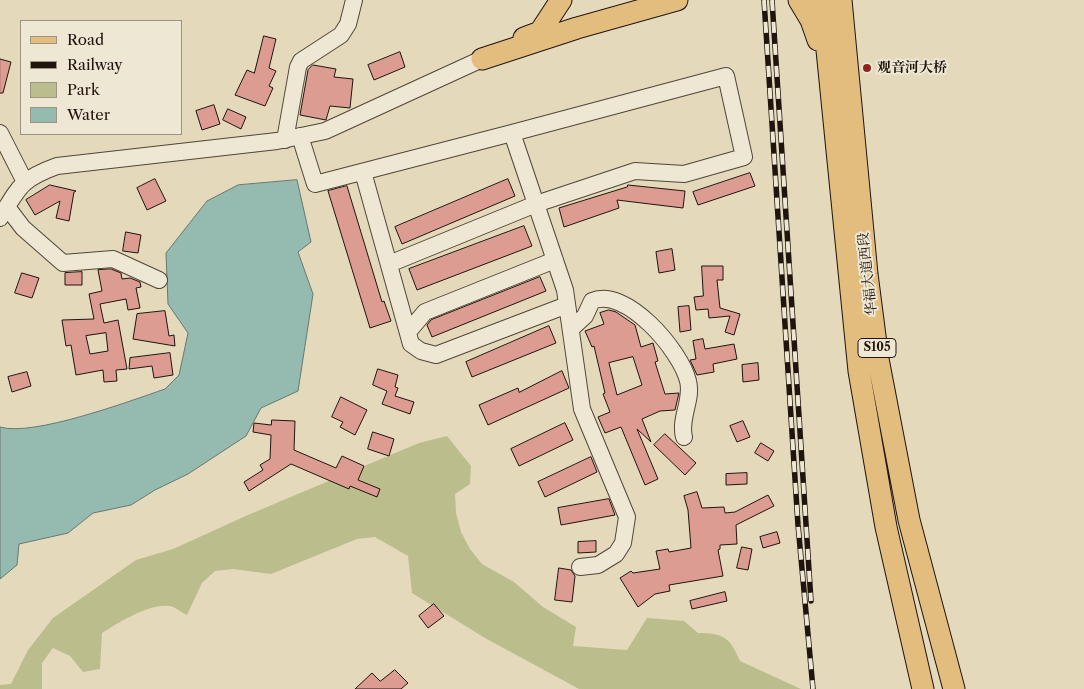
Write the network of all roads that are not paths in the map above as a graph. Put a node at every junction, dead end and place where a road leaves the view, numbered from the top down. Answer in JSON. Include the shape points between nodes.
{"nodes":[{"id":1,"x":354,"y":0,"type":"edge"},
{"id":2,"x":561,"y":0,"type":"edge"},
{"id":3,"x":631,"y":0,"type":"edge"},
{"id":4,"x":677,"y":0,"type":"edge"},
{"id":5,"x":799,"y":0,"type":"edge"},
{"id":6,"x":822,"y":0,"type":"edge"},
{"id":7,"x":840,"y":0,"type":"edge"},
{"id":8,"x":854,"y":0,"type":"edge"},
{"id":9,"x":540,"y":32,"type":"junction"},
{"id":10,"x":846,"y":54,"type":"junction"},
{"id":11,"x":482,"y":59,"type":"junction"},
{"id":12,"x":829,"y":75,"type":"junction"},
{"id":13,"x":0,"y":133,"type":"edge"},
{"id":14,"x":512,"y":133,"type":"junction"},
{"id":15,"x":292,"y":138,"type":"junction"},
{"id":16,"x":363,"y":172,"type":"junction"},
{"id":17,"x":25,"y":182,"type":"junction"},
{"id":18,"x":536,"y":204,"type":"junction"},
{"id":19,"x":3,"y":213,"type":"edge"},
{"id":20,"x":555,"y":260,"type":"junction"},
{"id":21,"x":389,"y":264,"type":"junction"},
{"id":22,"x":159,"y":280,"type":"dead end"},
{"id":23,"x":567,"y":305,"type":"junction"},
{"id":24,"x":571,"y":329,"type":"junction"},
{"id":25,"x":408,"y":332,"type":"junction"},
{"id":26,"x":684,"y":437,"type":"dead end"},
{"id":27,"x":580,"y":566,"type":"dead end"},
{"id":28,"x":923,"y":689,"type":"edge"},
{"id":29,"x":954,"y":689,"type":"edge"}],
"edges":[{"from":1,"to":15,"type":"street","via":[[348,24],[340,35],[301,61],[298,67]]},
{"from":2,"to":9,"type":"main road"},
{"from":3,"to":9,"type":"main road","via":[[581,14]]},
{"from":4,"to":11,"type":"main road"},
{"from":5,"to":12,"type":"main road","via":[[811,20]]},
{"from":6,"to":12,"type":"main road","name":"华福大道西段","number":"S105"},
{"from":7,"to":10,"type":"main road","name":"华福大道西段","number":"S105"},
{"from":8,"to":10,"type":"main road"},
{"from":9,"to":11,"type":"main road","via":[[503,46]]},
{"from":10,"to":29,"type":"main road","name":"华福大道西段","number":"S105","via":[[878,360],[909,520]]},
{"from":11,"to":15,"type":"street","via":[[359,117]]},
{"from":12,"to":28,"type":"main road","name":"华福大道西段","number":"S105","via":[[859,371],[886,527]]},
{"from":13,"to":17,"type":"street"},
{"from":14,"to":16,"type":"street"},
{"from":14,"to":18,"type":"street"},
{"from":14,"to":18,"type":"street","via":[[726,76],[744,158],[684,174],[635,171]]},
{"from":15,"to":16,"type":"street","via":[[315,184]]},
{"from":15,"to":17,"type":"street","via":[[57,166],[33,175]]},
{"from":16,"to":21,"type":"street"},
{"from":17,"to":19,"type":"street"},
{"from":18,"to":20,"type":"street"},
{"from":18,"to":21,"type":"street"},
{"from":19,"to":22,"type":"street","via":[[63,263],[112,259]]},
{"from":20,"to":23,"type":"street"},
{"from":20,"to":25,"type":"street","via":[[425,312]]},
{"from":21,"to":25,"type":"street"},
{"from":23,"to":24,"type":"street"},
{"from":23,"to":25,"type":"street","via":[[436,355],[421,351],[412,344]]},
{"from":24,"to":26,"type":"street","via":[[585,316],[592,301],[604,298],[624,304],[646,320],[683,366],[688,380],[689,396],[682,425]]},
{"from":24,"to":27,"type":"street","via":[[582,409],[627,517],[623,544],[616,554],[598,564]]}]}
